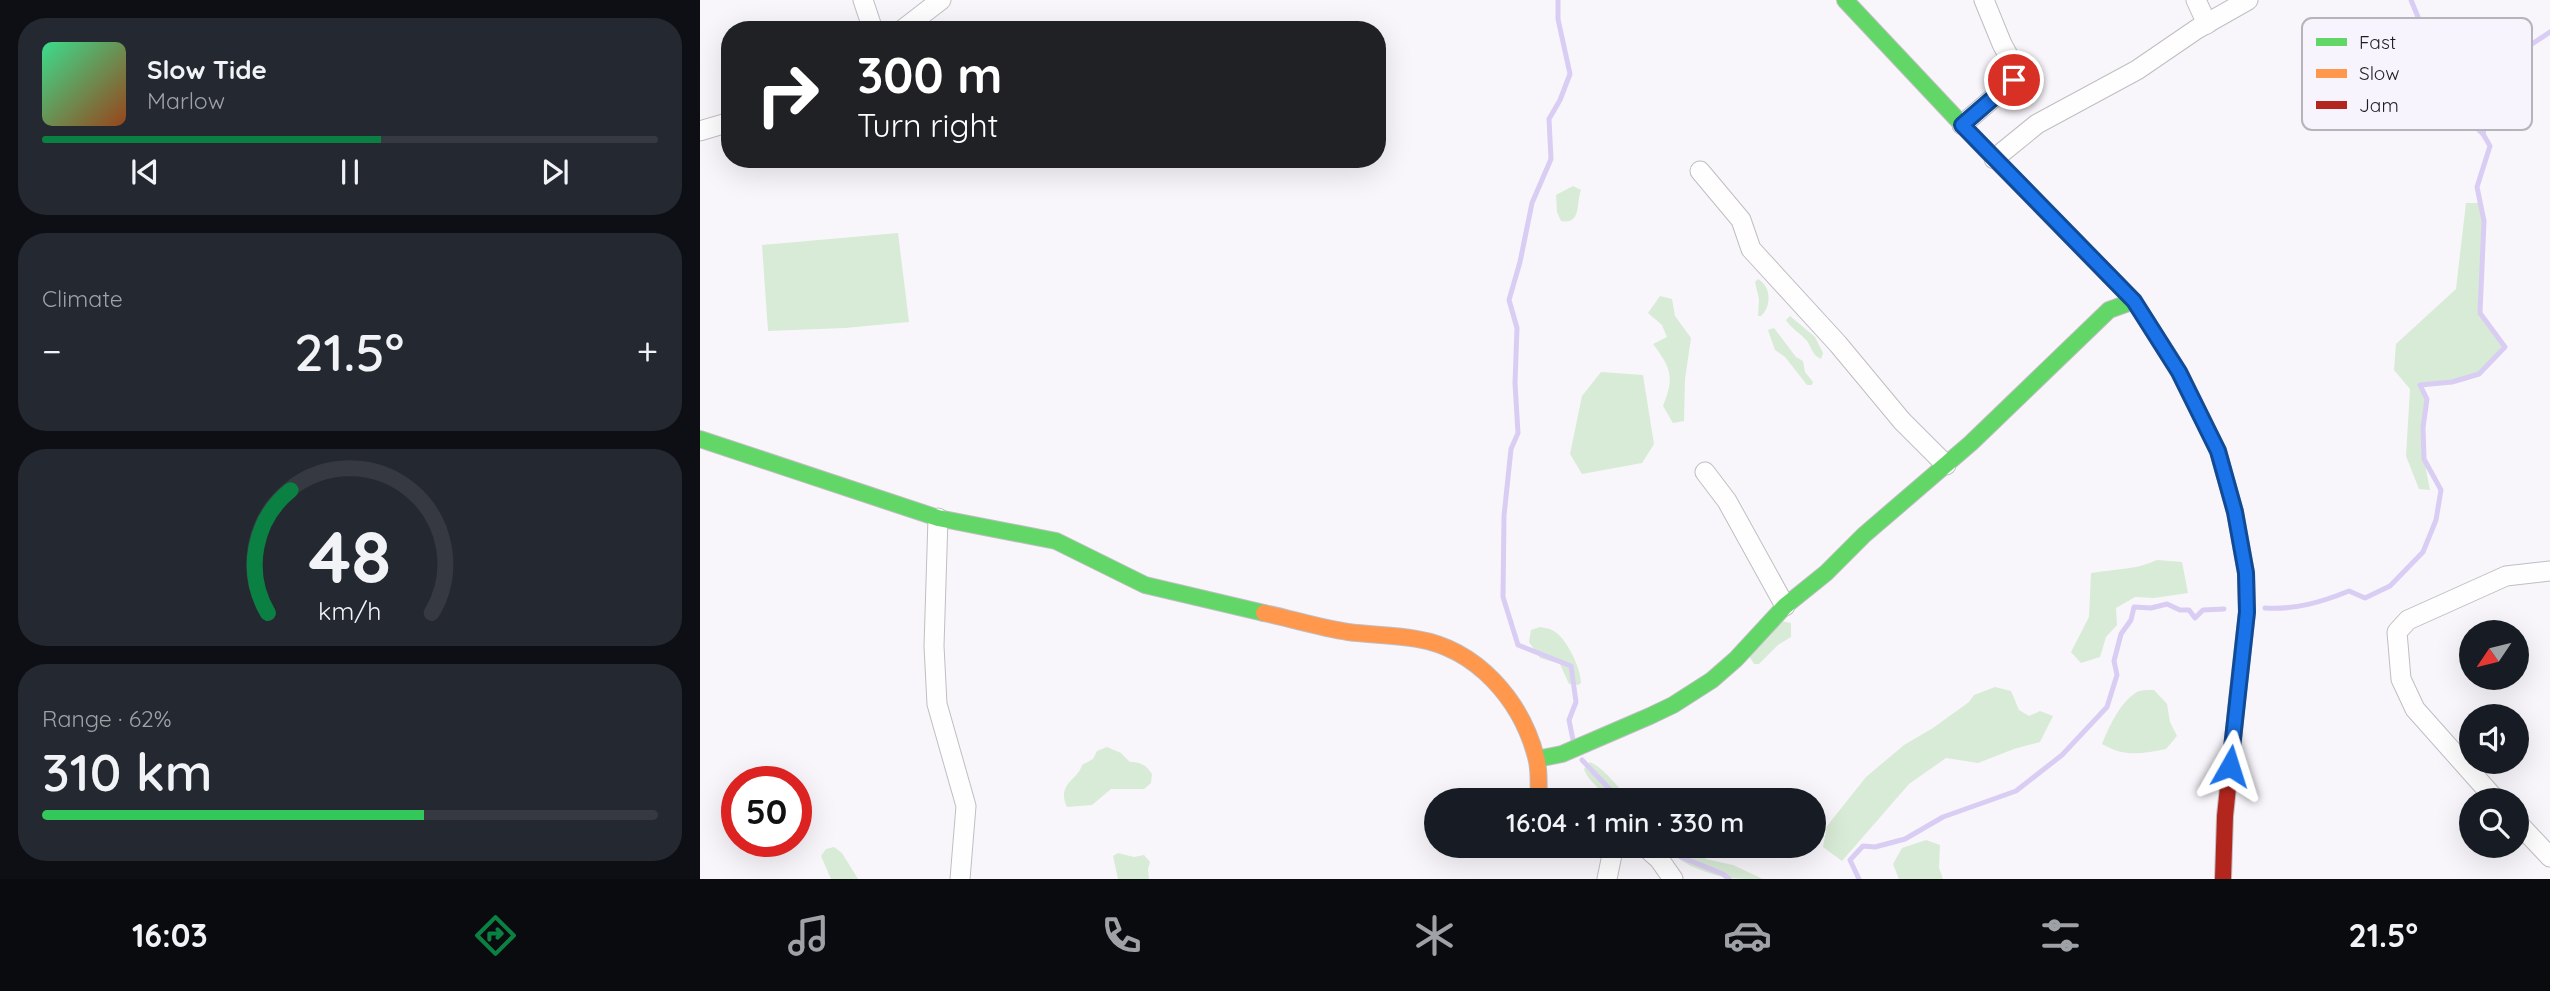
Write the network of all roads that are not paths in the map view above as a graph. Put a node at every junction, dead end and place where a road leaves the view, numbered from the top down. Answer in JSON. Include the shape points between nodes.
{"nodes":[{"id":1,"x":863,"y":0,"type":"edge"},
{"id":2,"x":941,"y":0,"type":"edge"},
{"id":3,"x":1845,"y":0,"type":"edge"},
{"id":4,"x":1984,"y":0,"type":"edge"},
{"id":5,"x":2196,"y":0,"type":"edge"},
{"id":6,"x":2248,"y":0,"type":"edge"},
{"id":7,"x":870,"y":21,"type":"edge"},
{"id":8,"x":914,"y":21,"type":"edge"},
{"id":9,"x":2207,"y":24,"type":"junction"},
{"id":10,"x":721,"y":125,"type":"edge"},
{"id":11,"x":1962,"y":125,"type":"junction"},
{"id":12,"x":700,"y":131,"type":"edge"},
{"id":13,"x":1994,"y":159,"type":"junction"},
{"id":14,"x":1700,"y":171,"type":"dead end"},
{"id":15,"x":2134,"y":301,"type":"junction"},
{"id":16,"x":700,"y":439,"type":"edge"},
{"id":17,"x":1946,"y":465,"type":"junction"},
{"id":18,"x":1705,"y":472,"type":"dead end"},
{"id":19,"x":938,"y":518,"type":"junction"},
{"id":20,"x":2550,"y":571,"type":"edge"},
{"id":21,"x":1785,"y":606,"type":"junction"},
{"id":22,"x":1537,"y":759,"type":"junction"},
{"id":23,"x":1538,"y":788,"type":"edge"},
{"id":24,"x":2485,"y":788,"type":"edge"},
{"id":25,"x":2529,"y":835,"type":"edge"},
{"id":26,"x":2550,"y":857,"type":"edge"},
{"id":27,"x":1611,"y":858,"type":"edge"},
{"id":28,"x":1658,"y":858,"type":"edge"},
{"id":29,"x":960,"y":879,"type":"edge"},
{"id":30,"x":1607,"y":879,"type":"edge"},
{"id":31,"x":1673,"y":879,"type":"edge"},
{"id":32,"x":2223,"y":879,"type":"edge"}],
"edges":[{"from":1,"to":7,"type":"street"},
{"from":2,"to":8,"type":"street"},
{"from":3,"to":11,"type":"street"},
{"from":4,"to":11,"type":"street","via":[[2016,70],[2014,80]]},
{"from":5,"to":9,"type":"street"},
{"from":6,"to":9,"type":"street"},
{"from":9,"to":13,"type":"street","via":[[2137,70],[2037,124]]},
{"from":10,"to":12,"type":"street"},
{"from":11,"to":13,"type":"street"},
{"from":13,"to":15,"type":"street"},
{"from":14,"to":17,"type":"street","via":[[1741,220],[1751,249]]},
{"from":15,"to":17,"type":"street","via":[[2109,310]]},
{"from":15,"to":32,"type":"street","via":[[2179,372],[2218,451],[2246,573],[2247,612],[2225,816]]},
{"from":16,"to":19,"type":"street"},
{"from":17,"to":21,"type":"street"},
{"from":18,"to":21,"type":"street","via":[[1727,501]]},
{"from":19,"to":22,"type":"street","via":[[1056,541],[1145,585],[1346,632],[1419,639],[1453,650],[1477,664],[1508,696]]},
{"from":19,"to":29,"type":"street","via":[[937,704],[966,806]]},
{"from":20,"to":24,"type":"street","via":[[2506,576],[2408,620],[2397,632],[2402,679],[2415,709]]},
{"from":21,"to":22,"type":"street","via":[[1736,659],[1673,705],[1562,754]]},
{"from":22,"to":23,"type":"street"},
{"from":25,"to":26,"type":"street"},
{"from":27,"to":30,"type":"street"},
{"from":28,"to":31,"type":"street"}]}
